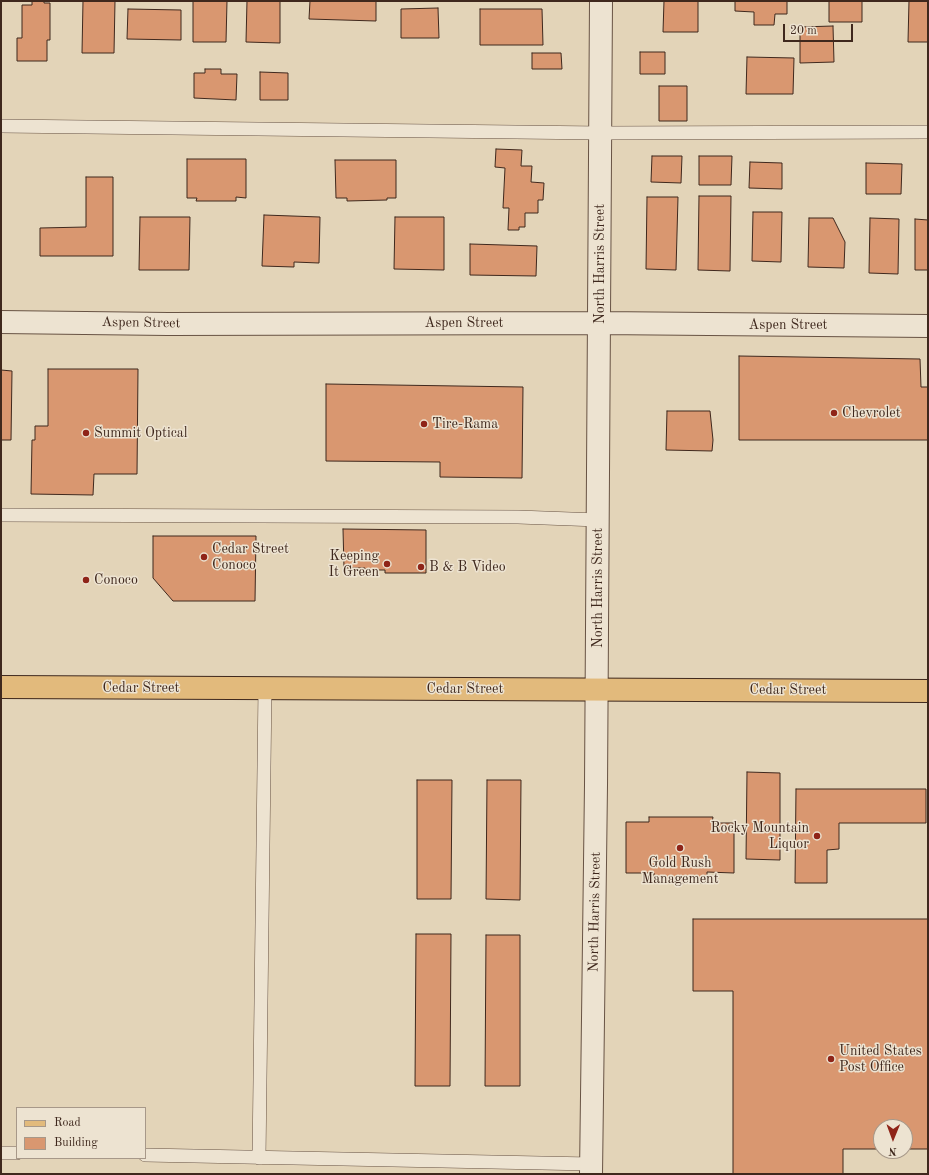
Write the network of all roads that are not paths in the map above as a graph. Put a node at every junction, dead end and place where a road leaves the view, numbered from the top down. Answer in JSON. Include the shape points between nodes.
{"nodes":[{"id":1,"x":601,"y":1,"type":"edge"},
{"id":2,"x":1,"y":126,"type":"edge"},
{"id":3,"x":928,"y":132,"type":"edge"},
{"id":4,"x":600,"y":133,"type":"junction"},
{"id":5,"x":1,"y":322,"type":"edge"},
{"id":6,"x":600,"y":323,"type":"junction"},
{"id":7,"x":928,"y":326,"type":"edge"},
{"id":8,"x":1,"y":516,"type":"edge"},
{"id":9,"x":598,"y":520,"type":"junction"},
{"id":10,"x":1,"y":687,"type":"edge"},
{"id":11,"x":265,"y":688,"type":"junction"},
{"id":12,"x":597,"y":689,"type":"junction"},
{"id":13,"x":928,"y":691,"type":"edge"},
{"id":14,"x":1,"y":1153,"type":"edge"},
{"id":15,"x":16,"y":1153,"type":"edge"},
{"id":16,"x":146,"y":1156,"type":"edge"},
{"id":17,"x":259,"y":1158,"type":"junction"},
{"id":18,"x":591,"y":1169,"type":"edge"}],
"edges":[{"from":1,"to":4,"type":"street","name":"North Harris Street"},
{"from":2,"to":4,"type":"lane"},
{"from":3,"to":4,"type":"lane"},
{"from":4,"to":6,"type":"street","name":"North Harris Street"},
{"from":5,"to":6,"type":"street","name":"Aspen Street"},
{"from":6,"to":7,"type":"street","name":"Aspen Street"},
{"from":6,"to":9,"type":"street","name":"North Harris Street"},
{"from":8,"to":9,"type":"lane","via":[[518,517]]},
{"from":9,"to":12,"type":"street","name":"North Harris Street"},
{"from":10,"to":11,"type":"main road","name":"Cedar Street"},
{"from":11,"to":12,"type":"main road","name":"Cedar Street"},
{"from":11,"to":17,"type":"lane"},
{"from":12,"to":13,"type":"main road","name":"Cedar Street"},
{"from":12,"to":18,"type":"street","name":"North Harris Street"},
{"from":14,"to":15,"type":"lane"},
{"from":16,"to":17,"type":"lane"},
{"from":17,"to":18,"type":"lane"}]}
